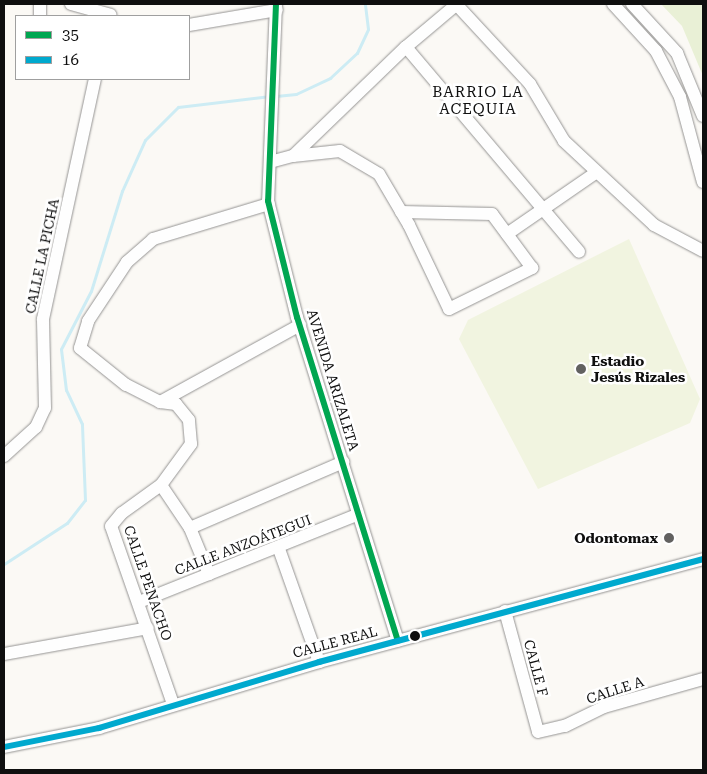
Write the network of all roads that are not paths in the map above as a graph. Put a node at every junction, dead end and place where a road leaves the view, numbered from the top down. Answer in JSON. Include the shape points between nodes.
{"nodes":[{"id":1,"x":71,"y":4,"type":"edge"},
{"id":2,"x":456,"y":4,"type":"edge"},
{"id":3,"x":613,"y":4,"type":"edge"},
{"id":4,"x":632,"y":4,"type":"edge"},
{"id":5,"x":276,"y":7,"type":"edge"},
{"id":6,"x":112,"y":12,"type":"edge"},
{"id":7,"x":190,"y":25,"type":"edge"},
{"id":8,"x":406,"y":47,"type":"junction"},
{"id":9,"x":95,"y":80,"type":"edge"},
{"id":10,"x":703,"y":116,"type":"edge"},
{"id":11,"x":293,"y":156,"type":"junction"},
{"id":12,"x":270,"y":162,"type":"junction"},
{"id":13,"x":597,"y":172,"type":"junction"},
{"id":14,"x":703,"y":182,"type":"edge"},
{"id":15,"x":269,"y":204,"type":"junction"},
{"id":16,"x":543,"y":210,"type":"junction"},
{"id":17,"x":401,"y":212,"type":"junction"},
{"id":18,"x":507,"y":234,"type":"junction"},
{"id":19,"x":703,"y":251,"type":"edge"},
{"id":20,"x":579,"y":252,"type":"dead end"},
{"id":21,"x":300,"y":325,"type":"junction"},
{"id":22,"x":160,"y":402,"type":"junction"},
{"id":23,"x":4,"y":456,"type":"edge"},
{"id":24,"x":343,"y":462,"type":"junction"},
{"id":25,"x":161,"y":485,"type":"junction"},
{"id":26,"x":357,"y":515,"type":"junction"},
{"id":27,"x":190,"y":528,"type":"junction"},
{"id":28,"x":278,"y":549,"type":"junction"},
{"id":29,"x":703,"y":559,"type":"edge"},
{"id":30,"x":209,"y":574,"type":"junction"},
{"id":31,"x":139,"y":602,"type":"junction"},
{"id":32,"x":505,"y":611,"type":"junction"},
{"id":33,"x":148,"y":628,"type":"junction"},
{"id":34,"x":398,"y":641,"type":"junction"},
{"id":35,"x":4,"y":654,"type":"edge"},
{"id":36,"x":318,"y":662,"type":"junction"},
{"id":37,"x":703,"y":680,"type":"edge"},
{"id":38,"x":174,"y":704,"type":"junction"},
{"id":39,"x":538,"y":732,"type":"joint"},
{"id":40,"x":4,"y":747,"type":"edge"}],
"edges":[{"from":1,"to":6,"type":"street"},
{"from":2,"to":8,"type":"street"},
{"from":2,"to":13,"type":"street","via":[[530,84],[564,141]]},
{"from":3,"to":14,"type":"street","via":[[656,51],[680,97]]},
{"from":4,"to":10,"type":"street","via":[[677,52]]},
{"from":5,"to":7,"type":"street"},
{"from":5,"to":12,"type":"street","name":"AVENIDA ARIZALETA"},
{"from":8,"to":11,"type":"street"},
{"from":8,"to":16,"type":"street"},
{"from":9,"to":23,"type":"street","name":"CALLE LA PICHA","via":[[43,319],[45,408],[36,427]]},
{"from":11,"to":12,"type":"street"},
{"from":11,"to":17,"type":"street","via":[[340,150],[379,174]]},
{"from":12,"to":15,"type":"street","name":"AVENIDA ARIZALETA"},
{"from":13,"to":16,"type":"street"},
{"from":13,"to":19,"type":"street","via":[[654,225]]},
{"from":15,"to":21,"type":"street","name":"AVENIDA ARIZALETA"},
{"from":15,"to":22,"type":"street","name":"CALLE PENACHO","via":[[152,239],[127,262],[88,321],[80,348],[126,385]]},
{"from":16,"to":18,"type":"street"},
{"from":16,"to":20,"type":"street"},
{"from":17,"to":18,"type":"street","via":[[492,214]]},
{"from":17,"to":18,"type":"street","via":[[449,309],[532,268]]},
{"from":21,"to":22,"type":"street"},
{"from":21,"to":24,"type":"street","name":"AVENIDA ARIZALETA"},
{"from":22,"to":25,"type":"street","name":"CALLE PENACHO","via":[[176,404],[189,420],[191,444]]},
{"from":24,"to":26,"type":"street","name":"AVENIDA ARIZALETA"},
{"from":24,"to":27,"type":"street"},
{"from":25,"to":27,"type":"street"},
{"from":25,"to":31,"type":"street","name":"CALLE PENACHO","via":[[111,526]]},
{"from":26,"to":28,"type":"street","name":"CALLE ANZOÁTEGUI"},
{"from":26,"to":34,"type":"street","name":"AVENIDA ARIZALETA"},
{"from":27,"to":30,"type":"street"},
{"from":28,"to":30,"type":"street","name":"CALLE ANZOÁTEGUI"},
{"from":28,"to":36,"type":"street"},
{"from":29,"to":32,"type":"street","name":"CALLE REAL"},
{"from":30,"to":31,"type":"street","name":"CALLE ANZOÁTEGUI"},
{"from":31,"to":33,"type":"street","name":"CALLE PENACHO"},
{"from":32,"to":34,"type":"street","name":"CALLE REAL"},
{"from":32,"to":39,"type":"street","name":"CALLE F"},
{"from":33,"to":35,"type":"street"},
{"from":33,"to":38,"type":"street","name":"CALLE PENACHO"},
{"from":34,"to":36,"type":"street","name":"CALLE REAL"},
{"from":36,"to":38,"type":"street","name":"CALLE REAL"},
{"from":37,"to":39,"type":"street","name":"CALLE A","via":[[604,707],[565,726]]},
{"from":38,"to":40,"type":"street","name":"CALLE REAL","via":[[100,728]]}]}
